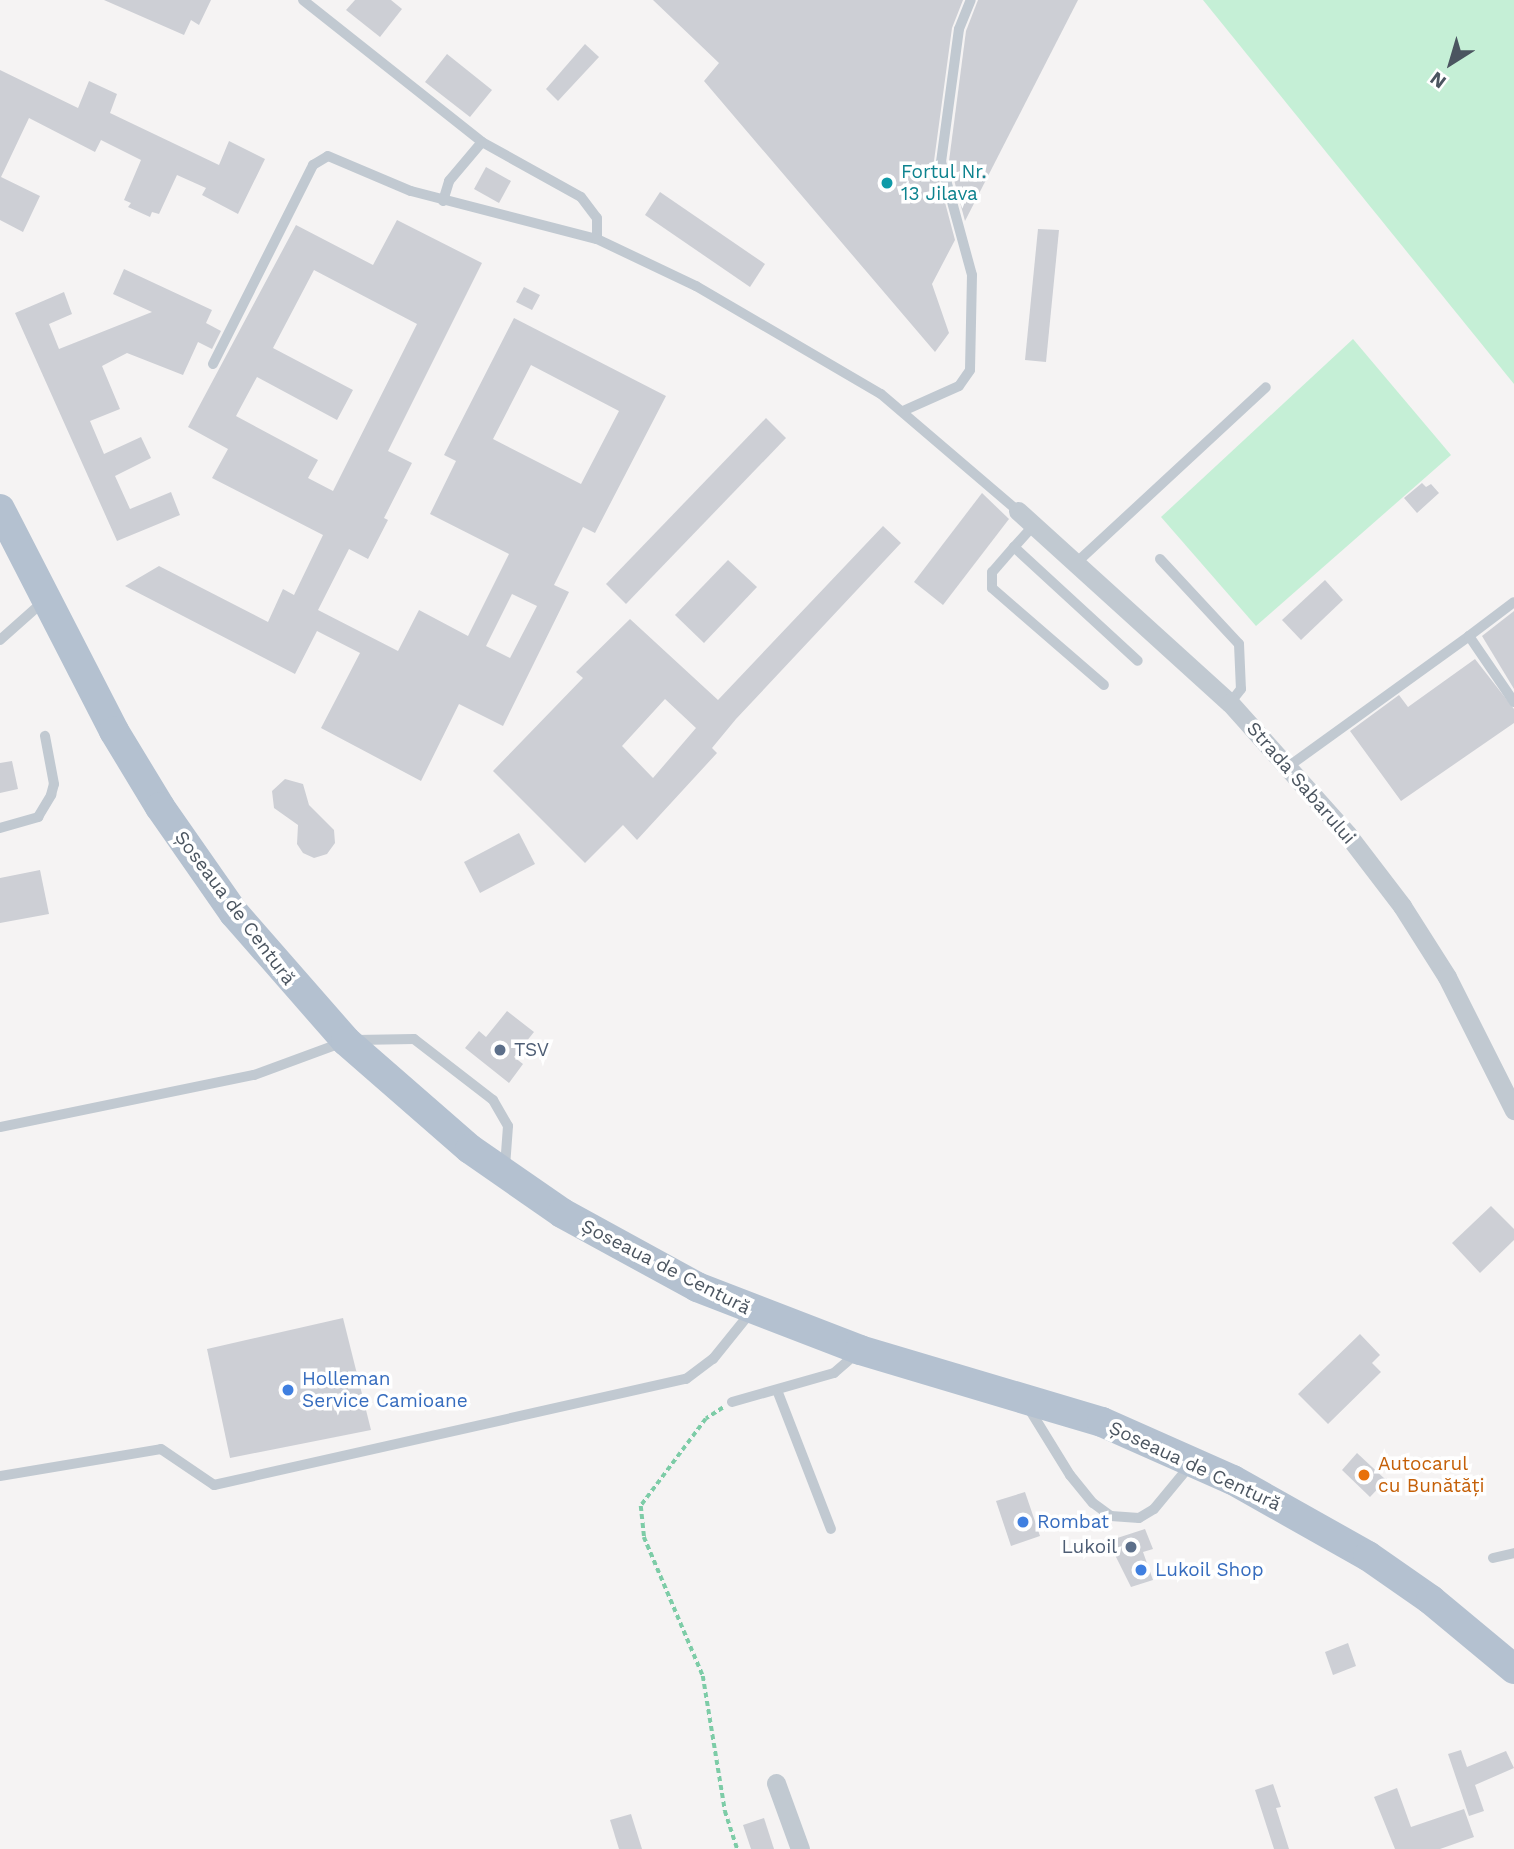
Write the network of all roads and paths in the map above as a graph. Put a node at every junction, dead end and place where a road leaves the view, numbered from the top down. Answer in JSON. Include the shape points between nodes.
{"nodes":[{"id":1,"x":303,"y":0,"type":"edge"},
{"id":2,"x":971,"y":0,"type":"edge"},
{"id":3,"x":482,"y":142,"type":"junction"},
{"id":4,"x":443,"y":201,"type":"junction"},
{"id":5,"x":597,"y":239,"type":"junction"},
{"id":6,"x":213,"y":364,"type":"dead end"},
{"id":7,"x":1266,"y":387,"type":"dead end"},
{"id":8,"x":903,"y":411,"type":"junction"},
{"id":9,"x":0,"y":509,"type":"edge"},
{"id":10,"x":1018,"y":512,"type":"joint"},
{"id":11,"x":1033,"y":526,"type":"junction"},
{"id":12,"x":1014,"y":547,"type":"junction"},
{"id":13,"x":1160,"y":559,"type":"dead end"},
{"id":14,"x":1075,"y":565,"type":"junction"},
{"id":15,"x":45,"y":600,"type":"junction"},
{"id":16,"x":1514,"y":602,"type":"edge"},
{"id":17,"x":1469,"y":636,"type":"junction"},
{"id":18,"x":0,"y":640,"type":"edge"},
{"id":19,"x":1138,"y":661,"type":"dead end"},
{"id":20,"x":1104,"y":685,"type":"dead end"},
{"id":21,"x":1514,"y":702,"type":"edge"},
{"id":22,"x":1230,"y":703,"type":"junction"},
{"id":23,"x":45,"y":736,"type":"dead end"},
{"id":24,"x":1289,"y":766,"type":"junction"},
{"id":25,"x":0,"y":828,"type":"edge"},
{"id":26,"x":346,"y":1041,"type":"junction"},
{"id":27,"x":1514,"y":1110,"type":"edge"},
{"id":28,"x":0,"y":1127,"type":"edge"},
{"id":29,"x":505,"y":1175,"type":"junction"},
{"id":30,"x":752,"y":1311,"type":"junction"},
{"id":31,"x":860,"y":1350,"type":"junction"},
{"id":32,"x":777,"y":1390,"type":"junction"},
{"id":33,"x":1019,"y":1395,"type":"junction"},
{"id":34,"x":732,"y":1402,"type":"joint"},
{"id":35,"x":1194,"y":1461,"type":"junction"},
{"id":36,"x":0,"y":1476,"type":"edge"},
{"id":37,"x":831,"y":1528,"type":"dead end"},
{"id":38,"x":1514,"y":1553,"type":"edge"},
{"id":39,"x":1493,"y":1558,"type":"dead end"},
{"id":40,"x":1514,"y":1669,"type":"edge"},
{"id":41,"x":776,"y":1783,"type":"dead end"},
{"id":42,"x":737,"y":1849,"type":"edge"},
{"id":43,"x":800,"y":1849,"type":"edge"}],
"edges":[{"from":1,"to":3,"type":"lane"},
{"from":2,"to":8,"type":"lane","via":[[959,29],[942,162],[972,275],[970,370],[959,386]]},
{"from":3,"to":4,"type":"lane","via":[[449,180]]},
{"from":3,"to":5,"type":"lane","via":[[581,197],[597,218]]},
{"from":4,"to":5,"type":"lane"},
{"from":4,"to":6,"type":"lane","via":[[328,156],[313,165]]},
{"from":5,"to":8,"type":"lane","via":[[696,286],[793,340]]},
{"from":7,"to":14,"type":"lane"},
{"from":8,"to":10,"type":"lane"},
{"from":9,"to":15,"type":"main road","name":"Șoseaua de Centură"},
{"from":10,"to":11,"type":"street","name":"Strada Sabarului"},
{"from":11,"to":12,"type":"lane"},
{"from":11,"to":14,"type":"street","name":"Strada Sabarului"},
{"from":12,"to":19,"type":"lane"},
{"from":12,"to":20,"type":"lane","via":[[992,572],[992,588]]},
{"from":13,"to":22,"type":"lane","via":[[1239,644],[1241,689]]},
{"from":14,"to":22,"type":"street","name":"Strada Sabarului"},
{"from":15,"to":18,"type":"lane"},
{"from":15,"to":26,"type":"main road","name":"Șoseaua de Centură","via":[[114,731],[200,866],[270,959]]},
{"from":16,"to":17,"type":"lane"},
{"from":17,"to":21,"type":"lane"},
{"from":17,"to":24,"type":"lane"},
{"from":22,"to":24,"type":"street","name":"Strada Sabarului"},
{"from":23,"to":25,"type":"lane","via":[[54,784],[51,795],[38,817]]},
{"from":24,"to":27,"type":"street","name":"Strada Sabarului","via":[[1402,906],[1447,977]]},
{"from":26,"to":28,"type":"lane","via":[[254,1075]]},
{"from":26,"to":29,"type":"main road","name":"Șoseaua de Centură","via":[[400,1092]]},
{"from":26,"to":29,"type":"lane","via":[[414,1039],[493,1100],[508,1126]]},
{"from":29,"to":30,"type":"main road","name":"Șoseaua de Centură","via":[[636,1257]]},
{"from":30,"to":31,"type":"main road","name":"Șoseaua de Centură"},
{"from":30,"to":36,"type":"lane","via":[[713,1359],[686,1379],[549,1412],[214,1485],[161,1449]]},
{"from":31,"to":32,"type":"lane","via":[[834,1373]]},
{"from":31,"to":33,"type":"main road","name":"Șoseaua de Centură"},
{"from":32,"to":34,"type":"lane"},
{"from":32,"to":37,"type":"lane"},
{"from":33,"to":35,"type":"main road","name":"Șoseaua de Centură"},
{"from":33,"to":35,"type":"lane","via":[[1070,1475],[1093,1503],[1111,1516],[1139,1518],[1154,1509]]},
{"from":34,"to":42,"type":"path","via":[[706,1419],[641,1506],[645,1537],[703,1676],[725,1811]]},
{"from":35,"to":40,"type":"main road","name":"Șoseaua de Centură","via":[[1367,1556],[1431,1600]]},
{"from":38,"to":39,"type":"lane"},
{"from":41,"to":43,"type":"street"}]}
